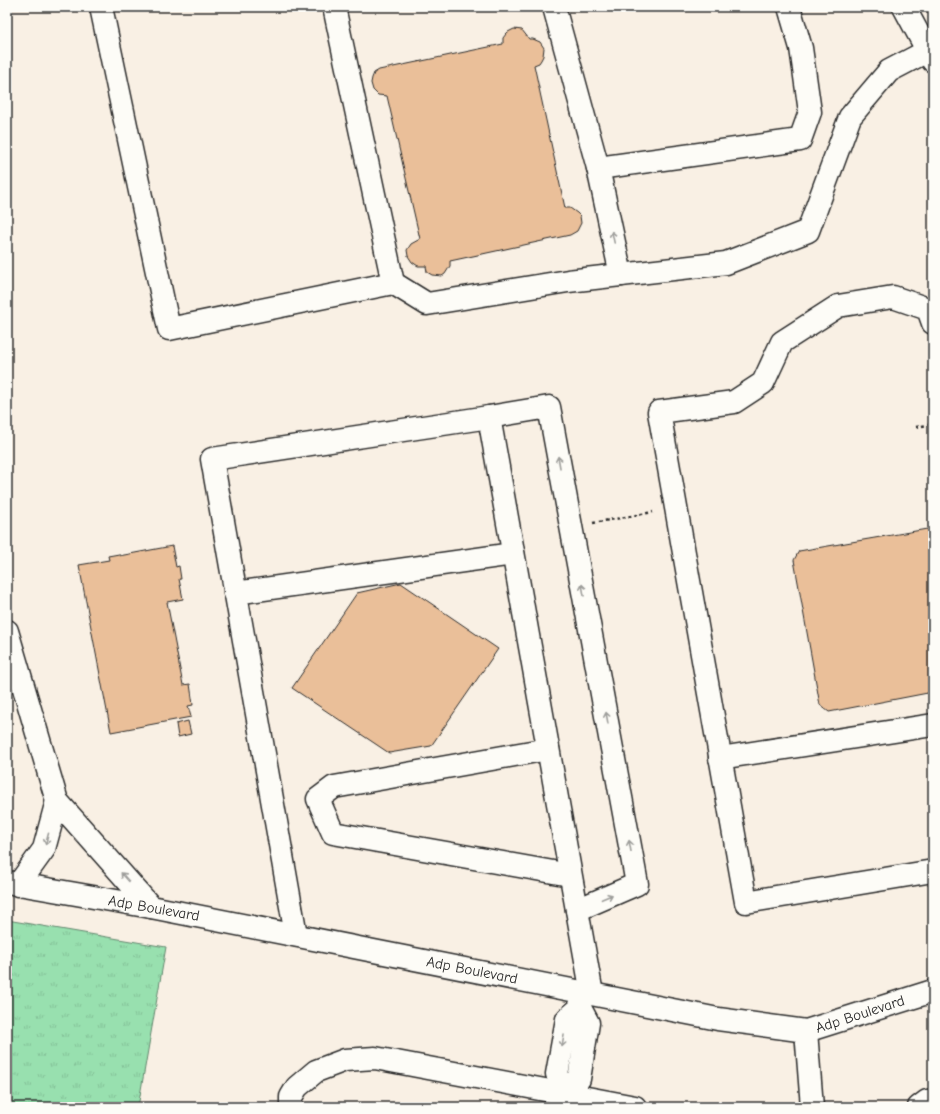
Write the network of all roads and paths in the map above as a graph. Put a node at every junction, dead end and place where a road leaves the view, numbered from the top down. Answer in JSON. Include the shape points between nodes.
{"nodes":[{"id":1,"x":101,"y":7,"type":"edge"},
{"id":2,"x":334,"y":7,"type":"edge"},
{"id":3,"x":554,"y":7,"type":"edge"},
{"id":4,"x":789,"y":7,"type":"edge"},
{"id":5,"x":904,"y":7,"type":"edge"},
{"id":6,"x":931,"y":53,"type":"edge"},
{"id":7,"x":598,"y":168,"type":"junction"},
{"id":8,"x":622,"y":275,"type":"junction"},
{"id":9,"x":392,"y":283,"type":"junction"},
{"id":10,"x":933,"y":323,"type":"edge"},
{"id":11,"x":489,"y":416,"type":"junction"},
{"id":12,"x":933,"y":424,"type":"edge"},
{"id":13,"x":916,"y":427,"type":"dead end"},
{"id":14,"x":635,"y":515,"type":"dead end"},
{"id":15,"x":610,"y":520,"type":"dead end"},
{"id":16,"x":513,"y":554,"type":"junction"},
{"id":17,"x":235,"y":593,"type":"junction"},
{"id":18,"x":7,"y":631,"type":"edge"},
{"id":19,"x":933,"y":725,"type":"edge"},
{"id":20,"x":548,"y":749,"type":"junction"},
{"id":21,"x":720,"y":758,"type":"junction"},
{"id":22,"x":57,"y":801,"type":"junction"},
{"id":23,"x":933,"y":871,"type":"edge"},
{"id":24,"x":570,"y":875,"type":"junction"},
{"id":25,"x":13,"y":884,"type":"edge"},
{"id":26,"x":151,"y":906,"type":"junction"},
{"id":27,"x":576,"y":910,"type":"junction"},
{"id":28,"x":296,"y":935,"type":"junction"},
{"id":29,"x":933,"y":991,"type":"edge"},
{"id":30,"x":584,"y":998,"type":"junction"},
{"id":31,"x":806,"y":1031,"type":"junction"},
{"id":32,"x":566,"y":1093,"type":"junction"},
{"id":33,"x":933,"y":1100,"type":"edge"},
{"id":34,"x":291,"y":1107,"type":"edge"},
{"id":35,"x":635,"y":1107,"type":"edge"},
{"id":36,"x":812,"y":1107,"type":"edge"},
{"id":37,"x":919,"y":1107,"type":"edge"}],
"edges":[{"from":1,"to":9,"type":"street","via":[[169,329]]},
{"from":2,"to":9,"type":"street"},
{"from":3,"to":7,"type":"street"},
{"from":4,"to":7,"type":"street","via":[[801,48],[810,112],[800,140]]},
{"from":5,"to":6,"type":"street"},
{"from":6,"to":8,"type":"street","via":[[889,71],[850,117],[808,231],[726,263]]},
{"from":8,"to":7,"type":"street","one_way":true},
{"from":8,"to":9,"type":"street","via":[[568,281],[427,304]]},
{"from":10,"to":21,"type":"street","via":[[928,309],[893,297],[838,306],[782,342],[763,383],[734,402],[658,412]]},
{"from":11,"to":16,"type":"street"},
{"from":11,"to":17,"type":"street","via":[[212,459]]},
{"from":27,"to":11,"type":"street","one_way":true,"via":[[637,884],[549,407]]},
{"from":12,"to":13,"type":"path"},
{"from":14,"to":15,"type":"path"},
{"from":16,"to":17,"type":"street"},
{"from":16,"to":20,"type":"street"},
{"from":17,"to":28,"type":"street"},
{"from":18,"to":22,"type":"street"},
{"from":19,"to":21,"type":"street"},
{"from":20,"to":24,"type":"street"},
{"from":20,"to":24,"type":"street","via":[[334,787],[318,799],[333,833]]},
{"from":21,"to":23,"type":"street","via":[[746,902]]},
{"from":22,"to":25,"type":"street","one_way":true,"via":[[44,849]]},
{"from":26,"to":22,"type":"street","one_way":true},
{"from":24,"to":27,"type":"street"},
{"from":25,"to":26,"type":"street","name":"Adp Boulevard"},
{"from":26,"to":28,"type":"street","name":"Adp Boulevard"},
{"from":27,"to":30,"type":"street"},
{"from":28,"to":30,"type":"street","name":"Adp Boulevard"},
{"from":29,"to":31,"type":"street","name":"Adp Boulevard"},
{"from":30,"to":31,"type":"street","name":"Adp Boulevard"},
{"from":30,"to":32,"type":"street","via":[[567,1019],[557,1074]]},
{"from":31,"to":36,"type":"street"},
{"from":32,"to":34,"type":"street","via":[[374,1058],[345,1060],[316,1071],[297,1086],[291,1097]]},
{"from":32,"to":35,"type":"street"},
{"from":33,"to":37,"type":"street"}]}
